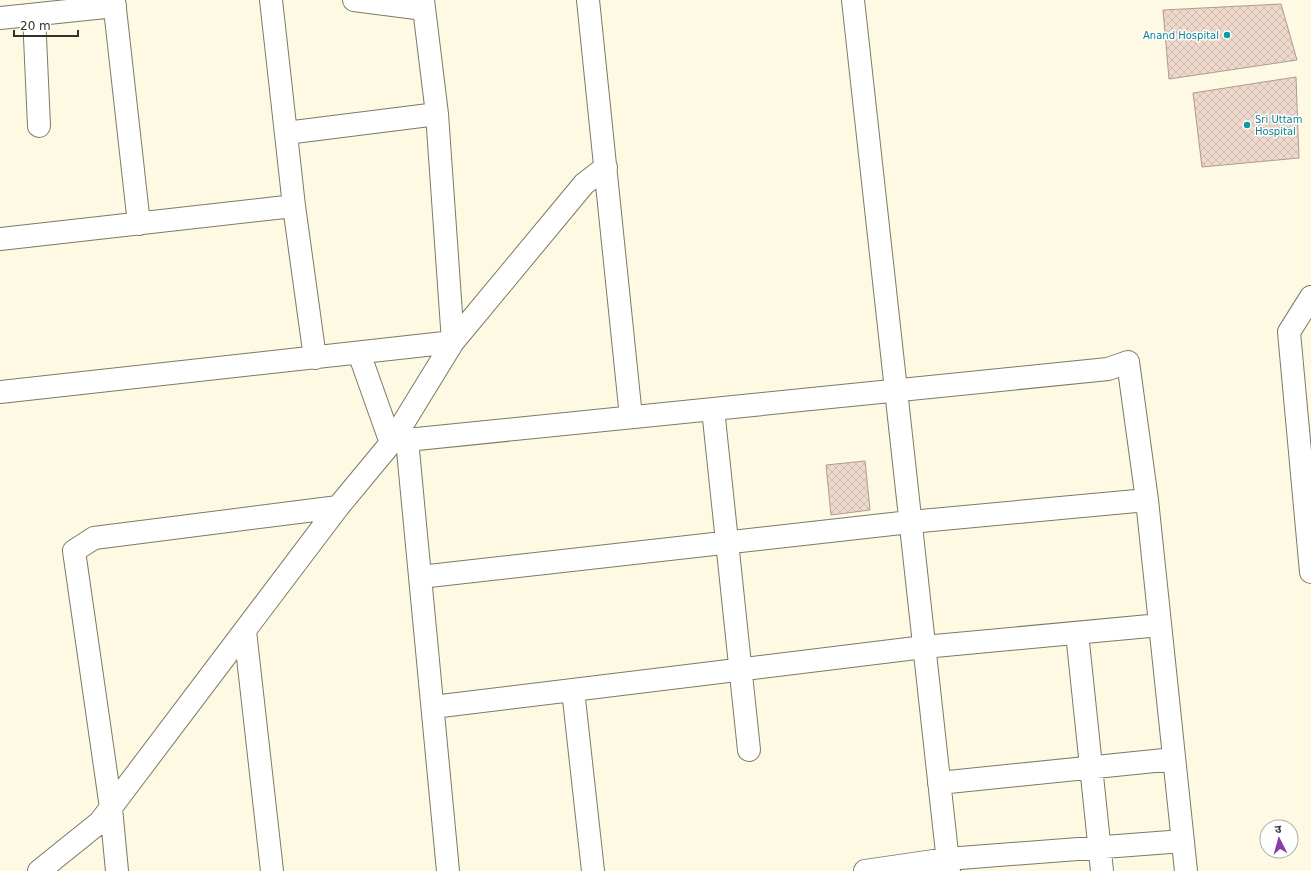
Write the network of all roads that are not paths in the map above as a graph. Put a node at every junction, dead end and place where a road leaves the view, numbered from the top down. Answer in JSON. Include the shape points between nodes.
{"nodes":[{"id":1,"x":271,"y":0,"type":"edge"},
{"id":2,"x":354,"y":0,"type":"edge"},
{"id":3,"x":588,"y":0,"type":"edge"},
{"id":4,"x":853,"y":0,"type":"edge"},
{"id":5,"x":114,"y":3,"type":"edge"},
{"id":6,"x":423,"y":4,"type":"edge"},
{"id":7,"x":34,"y":15,"type":"junction"},
{"id":8,"x":0,"y":18,"type":"edge"},
{"id":9,"x":437,"y":114,"type":"junction"},
{"id":10,"x":39,"y":126,"type":"dead end"},
{"id":11,"x":286,"y":133,"type":"junction"},
{"id":12,"x":606,"y":167,"type":"junction"},
{"id":13,"x":294,"y":206,"type":"junction"},
{"id":14,"x":139,"y":224,"type":"junction"},
{"id":15,"x":0,"y":239,"type":"edge"},
{"id":16,"x":1311,"y":297,"type":"edge"},
{"id":17,"x":453,"y":342,"type":"junction"},
{"id":18,"x":359,"y":353,"type":"junction"},
{"id":19,"x":315,"y":358,"type":"junction"},
{"id":20,"x":896,"y":390,"type":"junction"},
{"id":21,"x":0,"y":392,"type":"edge"},
{"id":22,"x":713,"y":409,"type":"junction"},
{"id":23,"x":631,"y":417,"type":"junction"},
{"id":24,"x":399,"y":441,"type":"junction"},
{"id":25,"x":1147,"y":500,"type":"junction"},
{"id":26,"x":338,"y":507,"type":"junction"},
{"id":27,"x":910,"y":522,"type":"junction"},
{"id":28,"x":727,"y":543,"type":"junction"},
{"id":29,"x":1311,"y":572,"type":"edge"},
{"id":30,"x":420,"y":577,"type":"junction"},
{"id":31,"x":1160,"y":625,"type":"junction"},
{"id":32,"x":244,"y":631,"type":"junction"},
{"id":33,"x":1077,"y":633,"type":"junction"},
{"id":34,"x":924,"y":647,"type":"junction"},
{"id":35,"x":741,"y":669,"type":"junction"},
{"id":36,"x":573,"y":690,"type":"junction"},
{"id":37,"x":433,"y":707,"type":"junction"},
{"id":38,"x":749,"y":750,"type":"dead end"},
{"id":39,"x":1174,"y":759,"type":"junction"},
{"id":40,"x":1091,"y":768,"type":"junction"},
{"id":41,"x":939,"y":784,"type":"junction"},
{"id":42,"x":111,"y":808,"type":"junction"},
{"id":43,"x":1183,"y":841,"type":"junction"},
{"id":44,"x":1100,"y":848,"type":"junction"},
{"id":45,"x":948,"y":865,"type":"edge"},
{"id":46,"x":39,"y":871,"type":"edge"},
{"id":47,"x":117,"y":871,"type":"edge"},
{"id":48,"x":272,"y":871,"type":"edge"},
{"id":49,"x":448,"y":871,"type":"edge"},
{"id":50,"x":593,"y":871,"type":"edge"},
{"id":51,"x":865,"y":871,"type":"edge"},
{"id":52,"x":1102,"y":871,"type":"edge"},
{"id":53,"x":1186,"y":871,"type":"edge"}],
"edges":[{"from":1,"to":11,"type":"street"},
{"from":2,"to":6,"type":"street"},
{"from":3,"to":12,"type":"street"},
{"from":4,"to":20,"type":"street"},
{"from":5,"to":7,"type":"street"},
{"from":5,"to":14,"type":"street"},
{"from":6,"to":9,"type":"street"},
{"from":7,"to":8,"type":"street"},
{"from":7,"to":10,"type":"street"},
{"from":9,"to":11,"type":"street"},
{"from":9,"to":17,"type":"street"},
{"from":11,"to":13,"type":"street"},
{"from":12,"to":17,"type":"street","via":[[584,184]]},
{"from":12,"to":23,"type":"street"},
{"from":13,"to":14,"type":"street"},
{"from":13,"to":19,"type":"street"},
{"from":14,"to":15,"type":"street"},
{"from":16,"to":29,"type":"street","via":[[1289,332]]},
{"from":17,"to":18,"type":"street"},
{"from":17,"to":24,"type":"street"},
{"from":18,"to":19,"type":"street"},
{"from":18,"to":24,"type":"street"},
{"from":19,"to":21,"type":"street"},
{"from":20,"to":22,"type":"street"},
{"from":20,"to":25,"type":"street","via":[[1108,370],[1128,362]]},
{"from":20,"to":27,"type":"street"},
{"from":22,"to":23,"type":"street"},
{"from":22,"to":28,"type":"street"},
{"from":23,"to":24,"type":"street"},
{"from":24,"to":26,"type":"street"},
{"from":24,"to":30,"type":"street"},
{"from":25,"to":27,"type":"street"},
{"from":25,"to":31,"type":"street"},
{"from":26,"to":32,"type":"street"},
{"from":26,"to":42,"type":"street","via":[[94,538],[74,552]]},
{"from":27,"to":28,"type":"street"},
{"from":27,"to":34,"type":"street"},
{"from":28,"to":30,"type":"street"},
{"from":28,"to":35,"type":"street"},
{"from":30,"to":37,"type":"street"},
{"from":31,"to":33,"type":"street"},
{"from":31,"to":39,"type":"street"},
{"from":32,"to":42,"type":"street"},
{"from":32,"to":48,"type":"street"},
{"from":33,"to":34,"type":"street"},
{"from":33,"to":40,"type":"street"},
{"from":34,"to":35,"type":"street"},
{"from":34,"to":41,"type":"street"},
{"from":35,"to":36,"type":"street"},
{"from":35,"to":38,"type":"street"},
{"from":36,"to":37,"type":"street"},
{"from":36,"to":50,"type":"street"},
{"from":37,"to":49,"type":"street"},
{"from":39,"to":40,"type":"street"},
{"from":39,"to":43,"type":"street"},
{"from":40,"to":41,"type":"street"},
{"from":40,"to":44,"type":"street"},
{"from":41,"to":45,"type":"street"},
{"from":42,"to":46,"type":"street","via":[[100,822]]},
{"from":42,"to":47,"type":"street"},
{"from":43,"to":44,"type":"street"},
{"from":43,"to":53,"type":"street"},
{"from":44,"to":45,"type":"street"},
{"from":44,"to":52,"type":"street"},
{"from":45,"to":51,"type":"street"}]}
